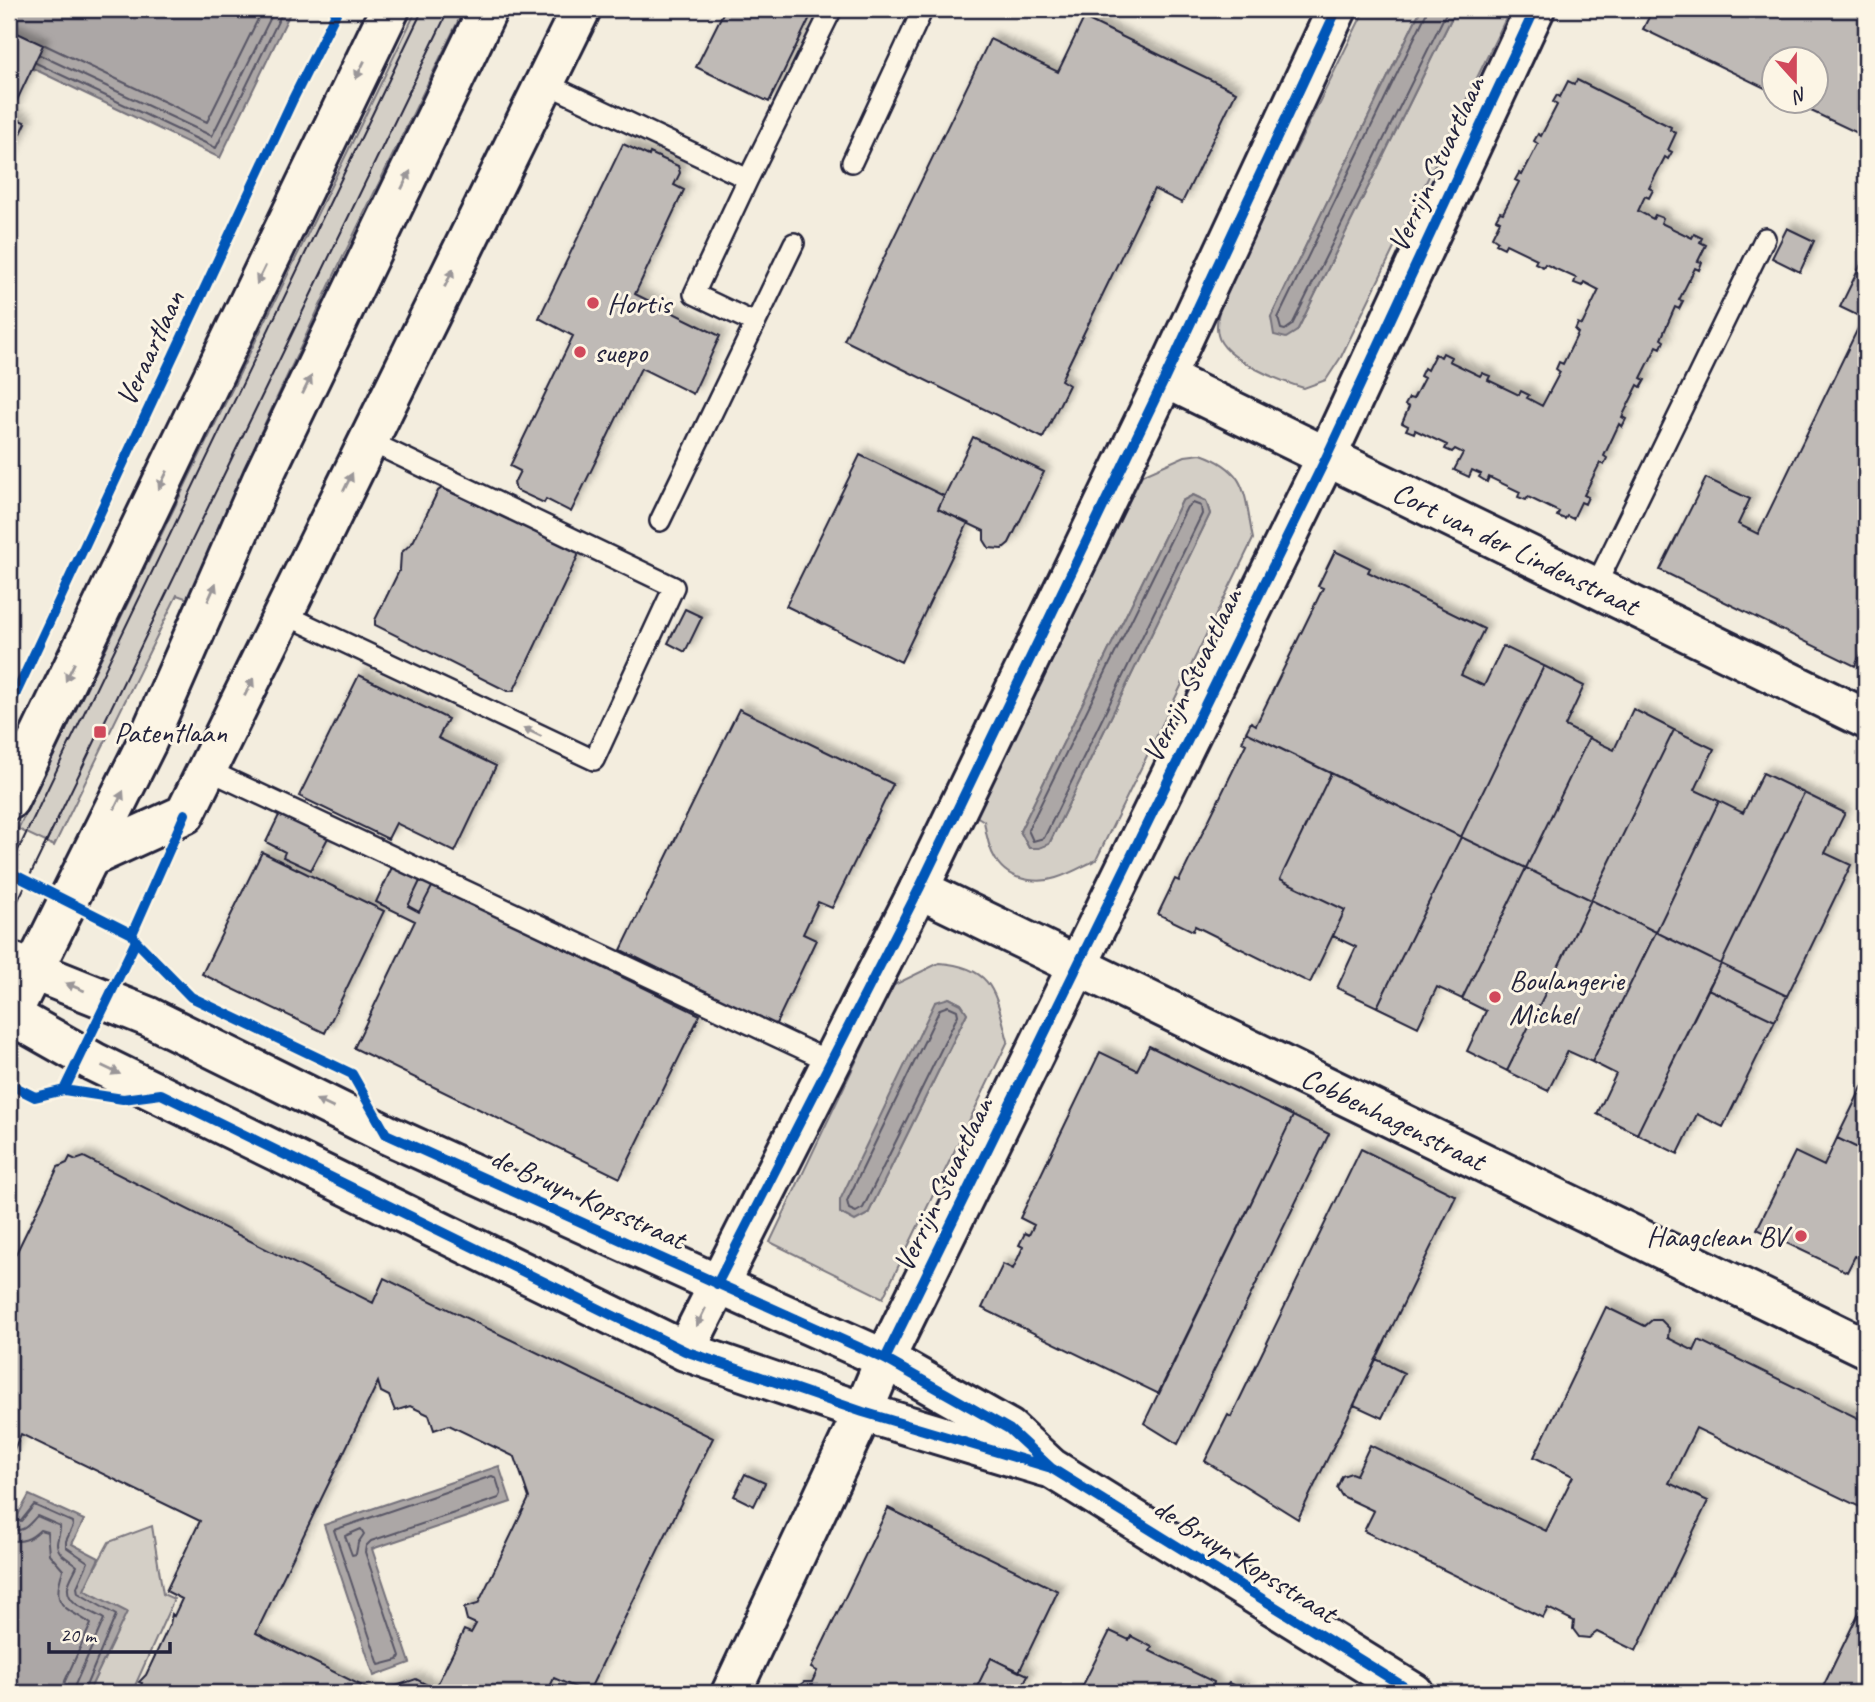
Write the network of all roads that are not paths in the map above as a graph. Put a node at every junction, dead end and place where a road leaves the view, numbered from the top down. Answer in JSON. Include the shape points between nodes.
{"nodes":[{"id":1,"x":390,"y":9,"type":"edge"},
{"id":2,"x":488,"y":9,"type":"edge"},
{"id":3,"x":581,"y":9,"type":"edge"},
{"id":4,"x":832,"y":9,"type":"edge"},
{"id":5,"x":923,"y":9,"type":"edge"},
{"id":6,"x":1337,"y":9,"type":"edge"},
{"id":7,"x":1535,"y":9,"type":"edge"},
{"id":8,"x":545,"y":83,"type":"junction"},
{"id":9,"x":852,"y":162,"type":"dead end"},
{"id":10,"x":748,"y":179,"type":"junction"},
{"id":11,"x":1765,"y":238,"type":"dead end"},
{"id":12,"x":794,"y":243,"type":"dead end"},
{"id":13,"x":755,"y":323,"type":"junction"},
{"id":14,"x":1165,"y":378,"type":"junction"},
{"id":15,"x":369,"y":441,"type":"junction"},
{"id":16,"x":1326,"y":458,"type":"junction"},
{"id":17,"x":660,"y":521,"type":"dead end"},
{"id":18,"x":1595,"y":587,"type":"junction"},
{"id":19,"x":284,"y":614,"type":"junction"},
{"id":20,"x":1866,"y":719,"type":"edge"},
{"id":21,"x":208,"y":769,"type":"junction"},
{"id":22,"x":9,"y":800,"type":"edge"},
{"id":23,"x":91,"y":857,"type":"junction"},
{"id":24,"x":919,"y":889,"type":"junction"},
{"id":25,"x":21,"y":965,"type":"edge"},
{"id":26,"x":1077,"y":966,"type":"junction"},
{"id":27,"x":10,"y":1016,"type":"edge"},
{"id":28,"x":831,"y":1062,"type":"junction"},
{"id":29,"x":718,"y":1284,"type":"junction"},
{"id":30,"x":1866,"y":1348,"type":"edge"},
{"id":31,"x":685,"y":1351,"type":"junction"},
{"id":32,"x":885,"y":1359,"type":"junction"},
{"id":33,"x":863,"y":1412,"type":"junction"},
{"id":34,"x":1051,"y":1468,"type":"junction"},
{"id":35,"x":731,"y":1693,"type":"edge"},
{"id":36,"x":1414,"y":1693,"type":"edge"}],
"edges":[{"from":1,"to":22,"type":"street","one_way":true},
{"from":23,"to":2,"type":"street","one_way":true,"via":[[263,477]]},
{"from":3,"to":8,"type":"street"},
{"from":4,"to":10,"type":"lane"},
{"from":5,"to":9,"type":"lane"},
{"from":6,"to":14,"type":"street"},
{"from":7,"to":16,"type":"street","name":"Verrijn Stuartlaan"},
{"from":8,"to":10,"type":"lane"},
{"from":15,"to":8,"type":"street","one_way":true},
{"from":10,"to":13,"type":"lane","via":[[694,294]]},
{"from":11,"to":18,"type":"lane"},
{"from":12,"to":13,"type":"lane"},
{"from":13,"to":17,"type":"lane"},
{"from":14,"to":16,"type":"street","name":"Cort van der Lindenstraat"},
{"from":14,"to":24,"type":"street"},
{"from":19,"to":15,"type":"street","one_way":true},
{"from":15,"to":19,"type":"lane","one_way":true,"via":[[674,587],[594,760]]},
{"from":16,"to":18,"type":"street","name":"Cort van der Lindenstraat"},
{"from":16,"to":26,"type":"street","name":"Verrijn Stuartlaan"},
{"from":18,"to":20,"type":"street","name":"Cort van der Lindenstraat"},
{"from":21,"to":19,"type":"street","one_way":true},
{"from":21,"to":23,"type":"street","via":[[186,814]]},
{"from":21,"to":28,"type":"lane"},
{"from":23,"to":25,"type":"street"},
{"from":24,"to":26,"type":"street","name":"Cobbenhagenstraat"},
{"from":24,"to":28,"type":"street"},
{"from":25,"to":27,"type":"street"},
{"from":29,"to":25,"type":"street","name":"de Bruyn Kopsstraat","one_way":true,"via":[[386,1134],[149,1017]]},
{"from":26,"to":30,"type":"street","name":"Cobbenhagenstraat"},
{"from":26,"to":32,"type":"street","name":"Verrijn Stuartlaan"},
{"from":27,"to":31,"type":"street","name":"de Bruyn Kopsstraat","one_way":true,"via":[[94,1062]]},
{"from":28,"to":29,"type":"street"},
{"from":29,"to":31,"type":"street","one_way":true},
{"from":29,"to":32,"type":"street","name":"de Bruyn Kopsstraat"},
{"from":31,"to":33,"type":"street","name":"de Bruyn Kopsstraat"},
{"from":32,"to":33,"type":"street","name":"Verrijn Stuartlaan"},
{"from":32,"to":34,"type":"street","name":"de Bruyn Kopsstraat","via":[[1009,1429]]},
{"from":33,"to":34,"type":"street","name":"de Bruyn Kopsstraat"},
{"from":33,"to":35,"type":"street","name":"Verrijn Stuartlaan"},
{"from":34,"to":36,"type":"street","name":"de Bruyn Kopsstraat"}]}
